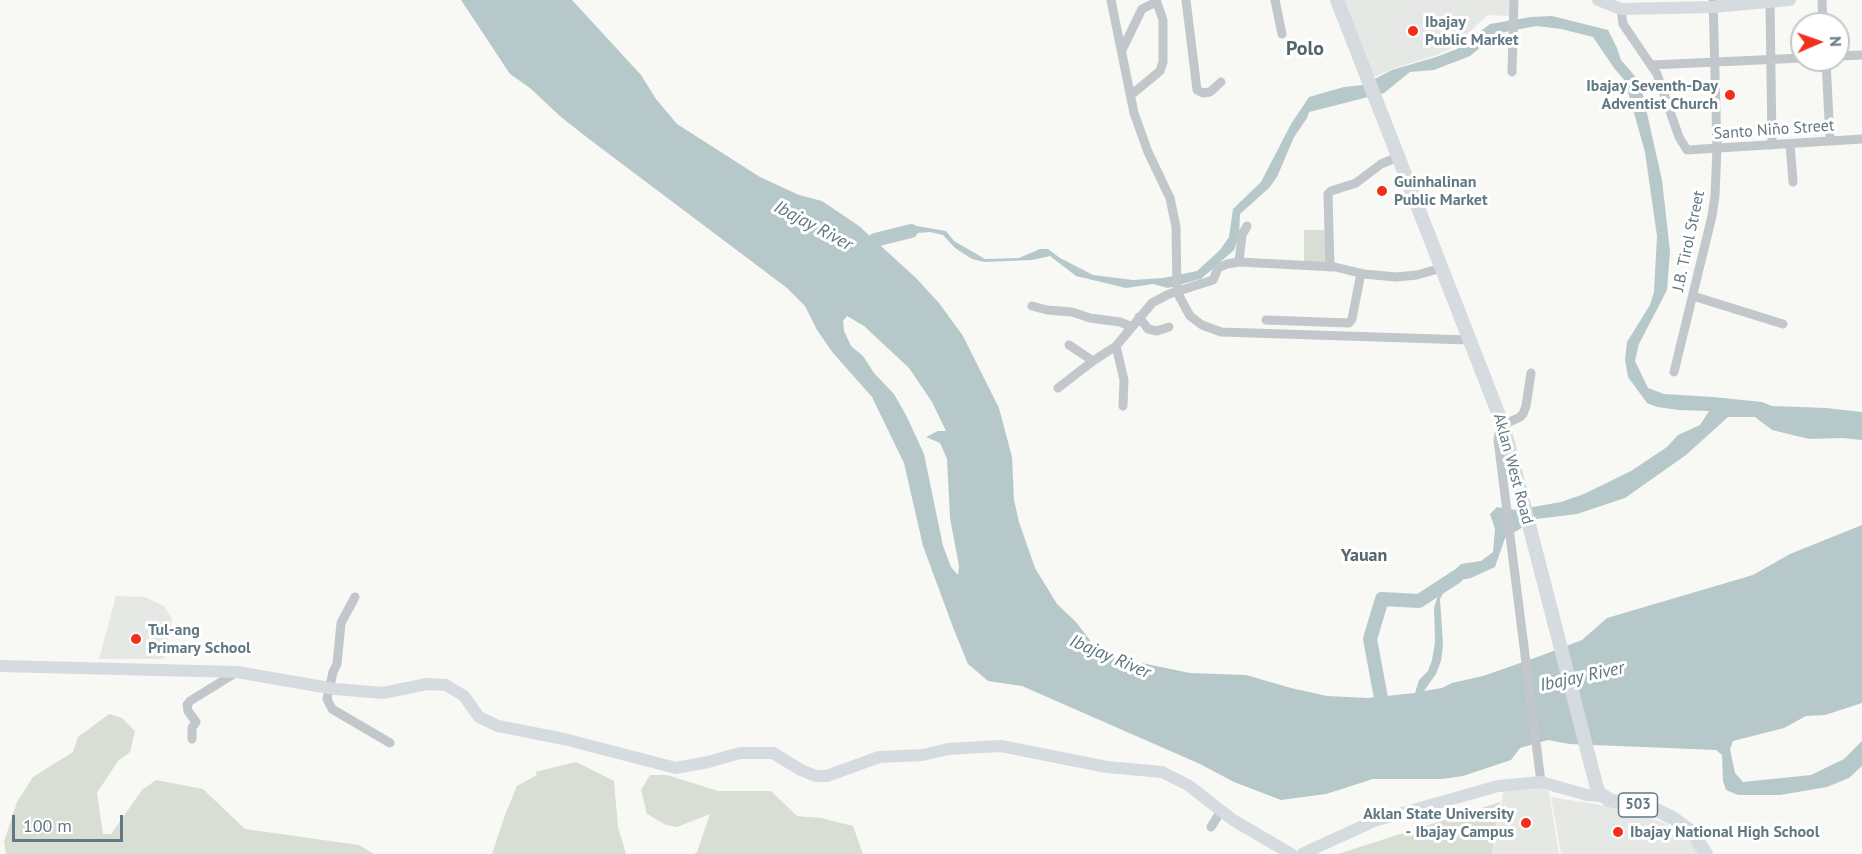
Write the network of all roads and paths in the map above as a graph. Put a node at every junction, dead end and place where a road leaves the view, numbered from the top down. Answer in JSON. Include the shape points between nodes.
{"nodes":[{"id":1,"x":1111,"y":0,"type":"edge"},
{"id":2,"x":1186,"y":0,"type":"edge"},
{"id":3,"x":1275,"y":0,"type":"edge"},
{"id":4,"x":1337,"y":0,"type":"edge"},
{"id":5,"x":1514,"y":0,"type":"edge"},
{"id":6,"x":1598,"y":0,"type":"edge"},
{"id":7,"x":1790,"y":0,"type":"edge"},
{"id":8,"x":1156,"y":1,"type":"edge"},
{"id":9,"x":1773,"y":1,"type":"edge"},
{"id":10,"x":1713,"y":4,"type":"edge"},
{"id":11,"x":1621,"y":9,"type":"junction"},
{"id":12,"x":1282,"y":34,"type":"dead end"},
{"id":13,"x":1122,"y":50,"type":"junction"},
{"id":14,"x":1790,"y":58,"type":"edge"},
{"id":15,"x":1771,"y":59,"type":"junction"},
{"id":16,"x":1714,"y":62,"type":"junction"},
{"id":17,"x":1652,"y":65,"type":"junction"},
{"id":18,"x":1512,"y":72,"type":"dead end"},
{"id":19,"x":1827,"y":72,"type":"edge"},
{"id":20,"x":1221,"y":82,"type":"dead end"},
{"id":21,"x":1131,"y":95,"type":"junction"},
{"id":22,"x":1862,"y":139,"type":"edge"},
{"id":23,"x":1830,"y":141,"type":"junction"},
{"id":24,"x":1790,"y":144,"type":"junction"},
{"id":25,"x":1772,"y":145,"type":"junction"},
{"id":26,"x":1717,"y":148,"type":"junction"},
{"id":27,"x":1398,"y":157,"type":"junction"},
{"id":28,"x":1793,"y":182,"type":"dead end"},
{"id":29,"x":1248,"y":226,"type":"dead end"},
{"id":30,"x":1239,"y":262,"type":"junction"},
{"id":31,"x":1330,"y":267,"type":"junction"},
{"id":32,"x":1441,"y":268,"type":"junction"},
{"id":33,"x":1361,"y":273,"type":"junction"},
{"id":34,"x":1177,"y":292,"type":"junction"},
{"id":35,"x":1693,"y":296,"type":"junction"},
{"id":36,"x":1032,"y":306,"type":"dead end"},
{"id":37,"x":1139,"y":316,"type":"junction"},
{"id":38,"x":1266,"y":320,"type":"dead end"},
{"id":39,"x":1783,"y":324,"type":"dead end"},
{"id":40,"x":1132,"y":327,"type":"junction"},
{"id":41,"x":1169,"y":327,"type":"dead end"},
{"id":42,"x":1469,"y":340,"type":"junction"},
{"id":43,"x":1069,"y":345,"type":"dead end"},
{"id":44,"x":1116,"y":346,"type":"junction"},
{"id":45,"x":1093,"y":361,"type":"junction"},
{"id":46,"x":1674,"y":372,"type":"dead end"},
{"id":47,"x":1531,"y":373,"type":"dead end"},
{"id":48,"x":1058,"y":388,"type":"dead end"},
{"id":49,"x":1123,"y":406,"type":"dead end"},
{"id":50,"x":1504,"y":427,"type":"junction"},
{"id":51,"x":355,"y":597,"type":"dead end"},
{"id":52,"x":0,"y":666,"type":"edge"},
{"id":53,"x":237,"y":672,"type":"junction"},
{"id":54,"x":329,"y":688,"type":"junction"},
{"id":55,"x":192,"y":739,"type":"dead end"},
{"id":56,"x":390,"y":743,"type":"dead end"},
{"id":57,"x":1541,"y":782,"type":"junction"},
{"id":58,"x":1602,"y":796,"type":"junction"},
{"id":59,"x":1221,"y":811,"type":"junction"},
{"id":60,"x":1211,"y":827,"type":"dead end"},
{"id":61,"x":1291,"y":854,"type":"edge"},
{"id":62,"x":1302,"y":854,"type":"edge"},
{"id":63,"x":1707,"y":854,"type":"edge"}],
"edges":[{"from":1,"to":13,"type":"street"},
{"from":2,"to":20,"type":"street","via":[[1197,90],[1210,92]]},
{"from":3,"to":12,"type":"street"},
{"from":4,"to":27,"type":"main road","name":"Aklan West Road","number":"503"},
{"from":5,"to":18,"type":"street"},
{"from":6,"to":11,"type":"street"},
{"from":7,"to":9,"type":"street"},
{"from":8,"to":13,"type":"street","via":[[1143,9]]},
{"from":8,"to":21,"type":"street","via":[[1163,20],[1163,62],[1160,71]]},
{"from":9,"to":10,"type":"street"},
{"from":9,"to":15,"type":"street"},
{"from":10,"to":11,"type":"street"},
{"from":10,"to":16,"type":"street","name":"J.B. Tirol Street"},
{"from":11,"to":17,"type":"street","via":[[1623,24]]},
{"from":13,"to":21,"type":"street"},
{"from":14,"to":15,"type":"street"},
{"from":15,"to":16,"type":"street"},
{"from":15,"to":25,"type":"street"},
{"from":16,"to":17,"type":"street"},
{"from":16,"to":26,"type":"street","name":"J.B. Tirol Street"},
{"from":17,"to":26,"type":"street","name":"Santo Niño Street","via":[[1678,137],[1687,150]]},
{"from":19,"to":23,"type":"street"},
{"from":21,"to":34,"type":"street","via":[[1148,152],[1170,198],[1176,227]]},
{"from":22,"to":23,"type":"street","name":"Santo Niño Street"},
{"from":23,"to":24,"type":"street","name":"Santo Niño Street"},
{"from":24,"to":25,"type":"street","name":"Santo Niño Street"},
{"from":24,"to":28,"type":"street"},
{"from":25,"to":26,"type":"street","name":"Santo Niño Street"},
{"from":26,"to":35,"type":"street","name":"J.B. Tirol Street","via":[[1712,216]]},
{"from":27,"to":31,"type":"street","via":[[1356,183],[1328,194]]},
{"from":27,"to":32,"type":"main road","name":"Aklan West Road","number":"503"},
{"from":29,"to":30,"type":"street","via":[[1242,234]]},
{"from":30,"to":31,"type":"street"},
{"from":30,"to":34,"type":"street","via":[[1221,266],[1213,280]]},
{"from":31,"to":33,"type":"street"},
{"from":32,"to":33,"type":"street","via":[[1396,277]]},
{"from":32,"to":42,"type":"main road","name":"Aklan West Road","number":"503"},
{"from":33,"to":38,"type":"street","via":[[1349,323]]},
{"from":34,"to":37,"type":"street","via":[[1152,303]]},
{"from":34,"to":42,"type":"street","via":[[1190,316],[1221,332]]},
{"from":35,"to":39,"type":"street"},
{"from":35,"to":46,"type":"street","name":"J.B. Tirol Street"},
{"from":36,"to":40,"type":"street"},
{"from":37,"to":40,"type":"street"},
{"from":37,"to":41,"type":"street","via":[[1148,329]]},
{"from":40,"to":44,"type":"street"},
{"from":42,"to":50,"type":"main road","name":"Aklan West Road","number":"503"},
{"from":43,"to":45,"type":"street"},
{"from":44,"to":45,"type":"street"},
{"from":44,"to":49,"type":"street","via":[[1124,380]]},
{"from":45,"to":48,"type":"street"},
{"from":47,"to":50,"type":"street","via":[[1523,414]]},
{"from":50,"to":57,"type":"street","via":[[1498,441]]},
{"from":50,"to":58,"type":"main road","name":"Aklan West Road","number":"503"},
{"from":51,"to":54,"type":"street","via":[[341,623],[337,664]]},
{"from":52,"to":53,"type":"street"},
{"from":53,"to":54,"type":"street"},
{"from":53,"to":55,"type":"street","via":[[187,705],[196,722]]},
{"from":54,"to":56,"type":"street","via":[[327,699],[332,709]]},
{"from":54,"to":59,"type":"street","via":[[383,693],[427,684],[446,685],[464,696],[479,717],[498,726],[676,768],[740,753],[773,753],[801,770],[827,776],[879,757],[1001,746],[1107,767],[1162,772],[1188,785]]},
{"from":57,"to":58,"type":"street"},
{"from":57,"to":62,"type":"street","via":[[1476,791],[1374,821]]},
{"from":58,"to":63,"type":"main road","number":"503","via":[[1673,818],[1693,832]]},
{"from":59,"to":60,"type":"street"},
{"from":59,"to":61,"type":"street"}]}
